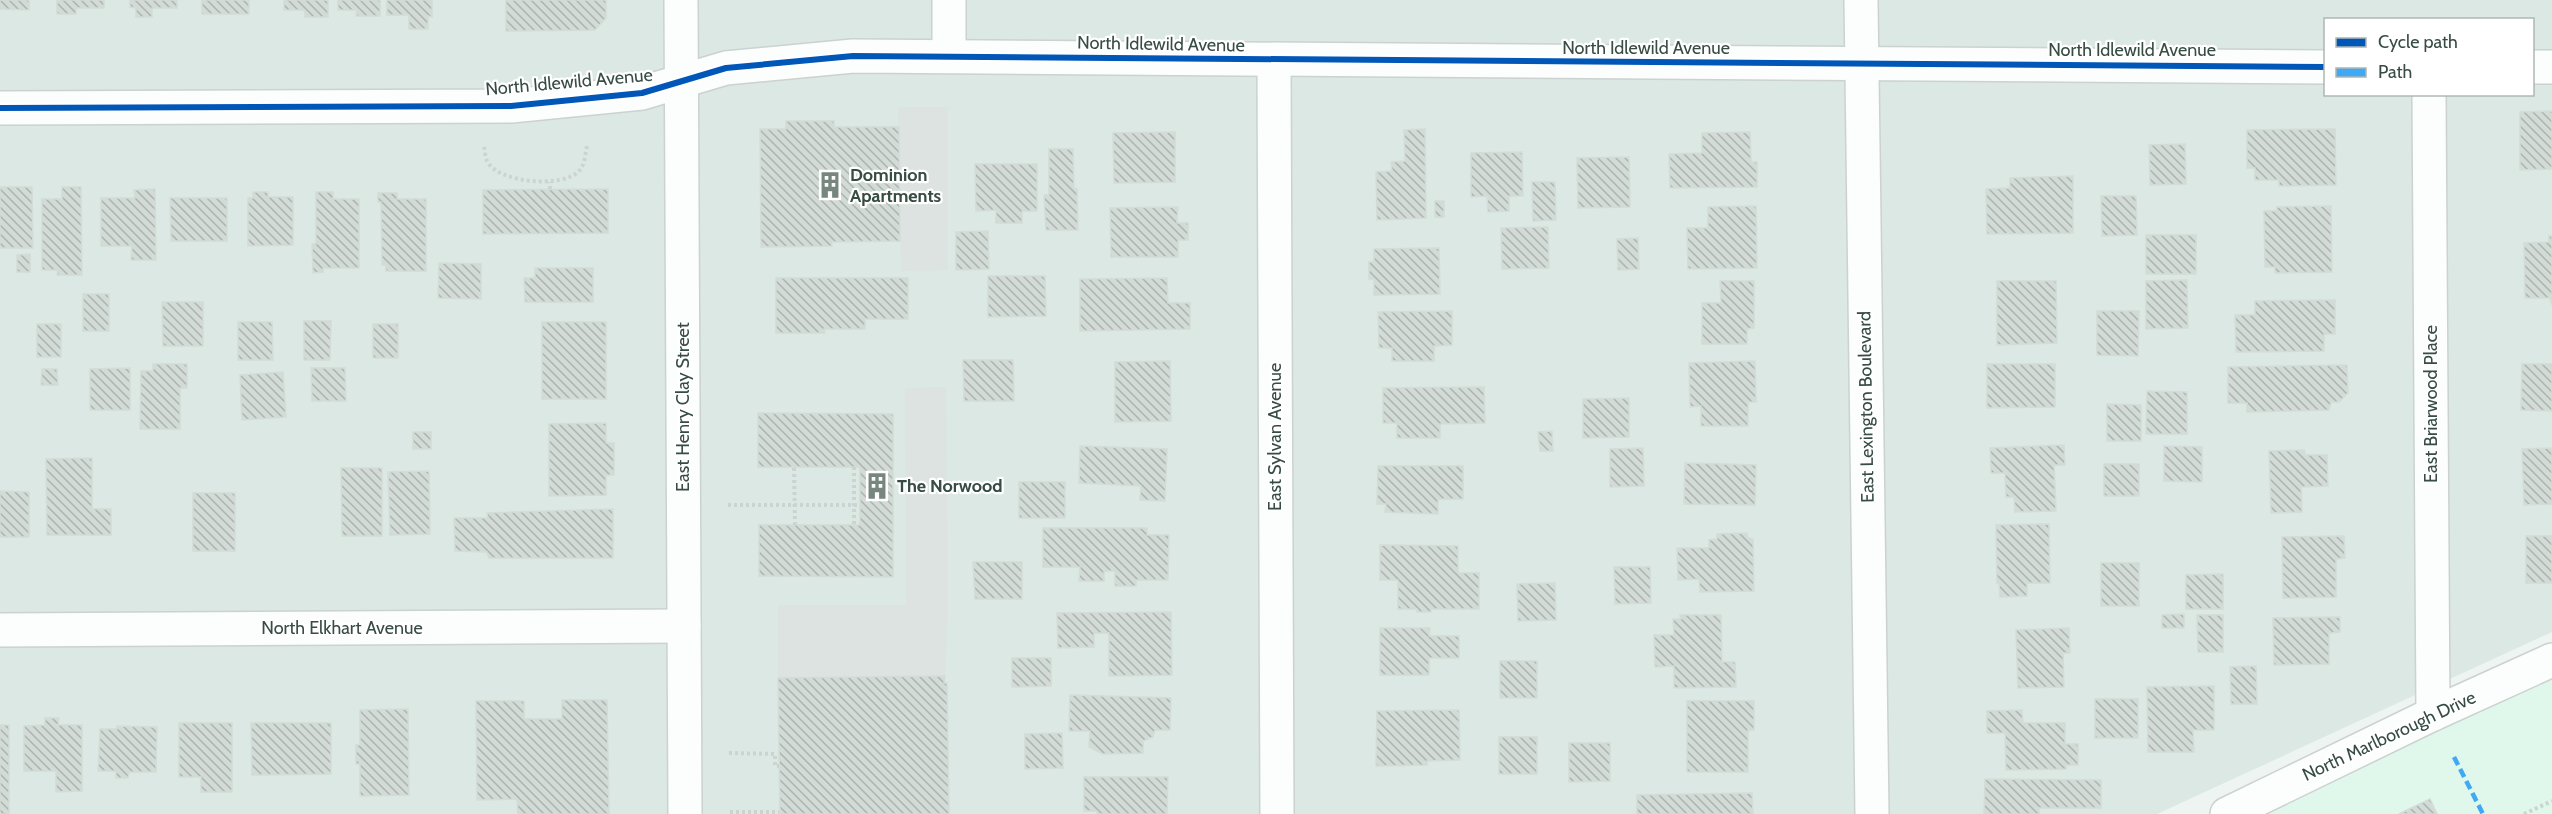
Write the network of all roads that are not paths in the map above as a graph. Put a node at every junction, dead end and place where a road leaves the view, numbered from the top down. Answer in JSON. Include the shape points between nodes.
{"nodes":[{"id":1,"x":681,"y":0,"type":"edge"},
{"id":2,"x":949,"y":0,"type":"edge"},
{"id":3,"x":1862,"y":0,"type":"edge"},
{"id":4,"x":949,"y":56,"type":"junction"},
{"id":5,"x":1274,"y":61,"type":"junction"},
{"id":6,"x":1862,"y":64,"type":"junction"},
{"id":7,"x":2324,"y":67,"type":"edge"},
{"id":8,"x":2552,"y":67,"type":"edge"},
{"id":9,"x":2534,"y":68,"type":"edge"},
{"id":10,"x":681,"y":83,"type":"junction"},
{"id":11,"x":2429,"y":96,"type":"edge"},
{"id":12,"x":0,"y":108,"type":"edge"},
{"id":13,"x":684,"y":626,"type":"junction"},
{"id":14,"x":0,"y":630,"type":"edge"},
{"id":15,"x":2552,"y":660,"type":"edge"},
{"id":16,"x":2433,"y":714,"type":"junction"},
{"id":17,"x":685,"y":814,"type":"edge"},
{"id":18,"x":1277,"y":814,"type":"edge"},
{"id":19,"x":1872,"y":814,"type":"edge"},
{"id":20,"x":2227,"y":814,"type":"edge"}],
"edges":[{"from":1,"to":10,"type":"street","name":"East Henry Clay Street"},
{"from":2,"to":4,"type":"street"},
{"from":3,"to":6,"type":"street","name":"East Lexington Boulevard"},
{"from":4,"to":5,"type":"street","name":"North Idlewild Avenue"},
{"from":4,"to":10,"type":"street","name":"North Idlewild Avenue","via":[[853,56],[726,68]]},
{"from":5,"to":6,"type":"street","name":"North Idlewild Avenue"},
{"from":5,"to":18,"type":"street","name":"East Sylvan Avenue"},
{"from":6,"to":7,"type":"street","name":"North Idlewild Avenue"},
{"from":6,"to":19,"type":"street","name":"East Lexington Boulevard"},
{"from":8,"to":9,"type":"street"},
{"from":10,"to":12,"type":"street","name":"North Idlewild Avenue","via":[[642,93],[512,106]]},
{"from":10,"to":13,"type":"street","name":"East Henry Clay Street"},
{"from":11,"to":16,"type":"street","name":"East Briarwood Place"},
{"from":13,"to":14,"type":"street","name":"North Elkhart Avenue"},
{"from":13,"to":17,"type":"street","name":"East Henry Clay Street"},
{"from":15,"to":16,"type":"street","name":"North Marlborough Drive"},
{"from":16,"to":20,"type":"street","name":"North Marlborough Drive"}]}
